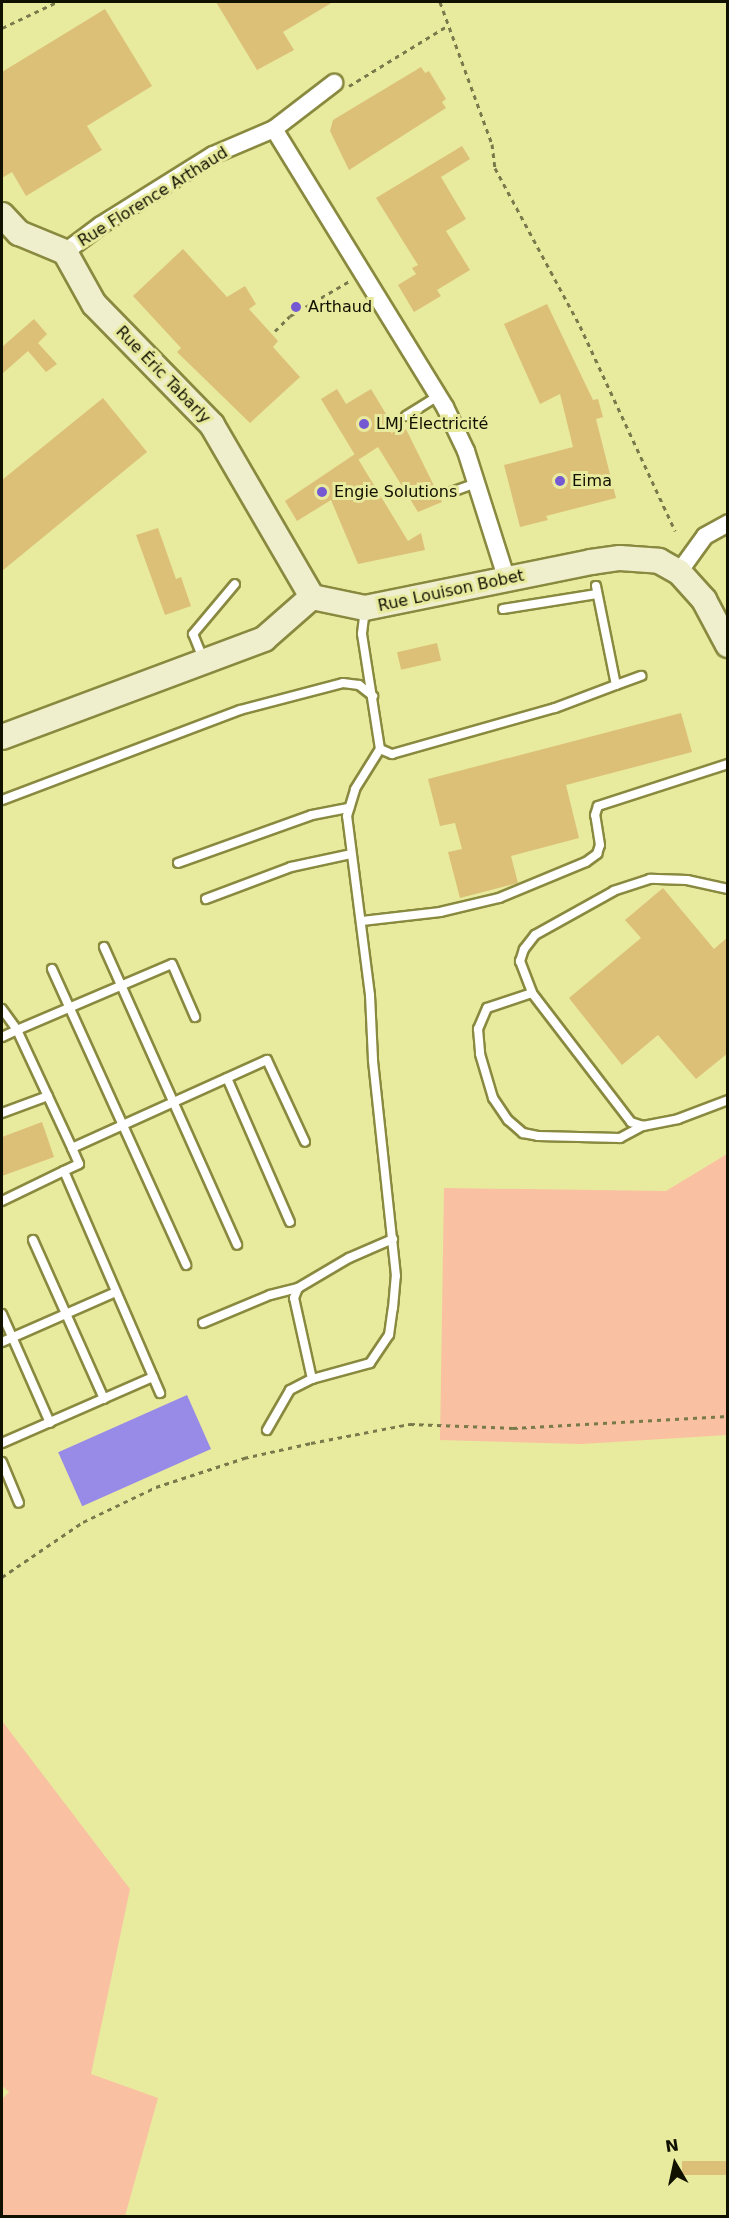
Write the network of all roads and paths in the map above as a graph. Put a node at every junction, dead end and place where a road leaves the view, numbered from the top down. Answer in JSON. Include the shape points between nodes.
{"nodes":[{"id":1,"x":57,"y":2,"type":"edge"},
{"id":2,"x":440,"y":2,"type":"edge"},
{"id":3,"x":447,"y":26,"type":"junction"},
{"id":4,"x":2,"y":28,"type":"edge"},
{"id":5,"x":334,"y":83,"type":"joint"},
{"id":6,"x":274,"y":129,"type":"junction"},
{"id":7,"x":2,"y":215,"type":"edge"},
{"id":8,"x":65,"y":252,"type":"junction"},
{"id":9,"x":356,"y":286,"type":"dead end"},
{"id":10,"x":275,"y":331,"type":"dead end"},
{"id":11,"x":438,"y":396,"type":"junction"},
{"id":12,"x":406,"y":416,"type":"dead end"},
{"id":13,"x":477,"y":483,"type":"junction"},
{"id":14,"x":446,"y":494,"type":"dead end"},
{"id":15,"x":728,"y":523,"type":"edge"},
{"id":16,"x":675,"y":531,"type":"dead end"},
{"id":17,"x":679,"y":572,"type":"junction"},
{"id":18,"x":507,"y":580,"type":"junction"},
{"id":19,"x":235,"y":584,"type":"dead end"},
{"id":20,"x":312,"y":597,"type":"junction"},
{"id":21,"x":365,"y":608,"type":"junction"},
{"id":22,"x":503,"y":609,"type":"dead end"},
{"id":23,"x":728,"y":645,"type":"edge"},
{"id":24,"x":204,"y":661,"type":"junction"},
{"id":25,"x":641,"y":676,"type":"dead end"},
{"id":26,"x":616,"y":685,"type":"junction"},
{"id":27,"x":373,"y":696,"type":"junction"},
{"id":28,"x":2,"y":737,"type":"edge"},
{"id":29,"x":380,"y":750,"type":"junction"},
{"id":30,"x":728,"y":764,"type":"edge"},
{"id":31,"x":2,"y":800,"type":"edge"},
{"id":32,"x":349,"y":808,"type":"junction"},
{"id":33,"x":351,"y":854,"type":"junction"},
{"id":34,"x":178,"y":863,"type":"dead end"},
{"id":35,"x":728,"y":889,"type":"edge"},
{"id":36,"x":206,"y":899,"type":"dead end"},
{"id":37,"x":362,"y":921,"type":"junction"},
{"id":38,"x":104,"y":947,"type":"dead end"},
{"id":39,"x":52,"y":969,"type":"dead end"},
{"id":40,"x":122,"y":988,"type":"junction"},
{"id":41,"x":532,"y":993,"type":"junction"},
{"id":42,"x":2,"y":1009,"type":"edge"},
{"id":43,"x":70,"y":1009,"type":"junction"},
{"id":44,"x":195,"y":1017,"type":"dead end"},
{"id":45,"x":17,"y":1030,"type":"junction"},
{"id":46,"x":2,"y":1037,"type":"edge"},
{"id":47,"x":227,"y":1078,"type":"junction"},
{"id":48,"x":48,"y":1096,"type":"junction"},
{"id":49,"x":728,"y":1100,"type":"edge"},
{"id":50,"x":174,"y":1102,"type":"junction"},
{"id":51,"x":2,"y":1113,"type":"edge"},
{"id":52,"x":122,"y":1125,"type":"junction"},
{"id":53,"x":643,"y":1126,"type":"junction"},
{"id":54,"x":305,"y":1142,"type":"dead end"},
{"id":55,"x":72,"y":1148,"type":"junction"},
{"id":56,"x":63,"y":1171,"type":"junction"},
{"id":57,"x":2,"y":1201,"type":"edge"},
{"id":58,"x":290,"y":1222,"type":"dead end"},
{"id":59,"x":393,"y":1239,"type":"junction"},
{"id":60,"x":33,"y":1240,"type":"dead end"},
{"id":61,"x":237,"y":1245,"type":"dead end"},
{"id":62,"x":186,"y":1265,"type":"dead end"},
{"id":63,"x":298,"y":1288,"type":"junction"},
{"id":64,"x":116,"y":1292,"type":"junction"},
{"id":65,"x":2,"y":1314,"type":"edge"},
{"id":66,"x":66,"y":1314,"type":"junction"},
{"id":67,"x":203,"y":1323,"type":"dead end"},
{"id":68,"x":12,"y":1338,"type":"junction"},
{"id":69,"x":2,"y":1342,"type":"edge"},
{"id":70,"x":153,"y":1377,"type":"junction"},
{"id":71,"x":312,"y":1379,"type":"junction"},
{"id":72,"x":160,"y":1393,"type":"dead end"},
{"id":73,"x":104,"y":1399,"type":"junction"},
{"id":74,"x":728,"y":1416,"type":"edge"},
{"id":75,"x":50,"y":1422,"type":"junction"},
{"id":76,"x":267,"y":1430,"type":"dead end"},
{"id":77,"x":2,"y":1443,"type":"edge"},
{"id":78,"x":2,"y":1462,"type":"edge"},
{"id":79,"x":20,"y":1503,"type":"dead end"},
{"id":80,"x":2,"y":1577,"type":"edge"}],
"edges":[{"from":1,"to":4,"type":"path"},
{"from":2,"to":3,"type":"path"},
{"from":3,"to":5,"type":"path","via":[[347,87]]},
{"from":3,"to":16,"type":"path","via":[[492,144],[495,168],[580,326]]},
{"from":5,"to":6,"type":"street","name":"Rue Florence Arthaud"},
{"from":6,"to":8,"type":"street","name":"Rue Florence Arthaud","via":[[213,155],[100,225]]},
{"from":6,"to":11,"type":"street"},
{"from":7,"to":8,"type":"street","via":[[19,233]]},
{"from":8,"to":20,"type":"street","name":"Rue Éric Tabarly","via":[[94,304],[212,425]]},
{"from":9,"to":10,"type":"path","via":[[352,279],[290,316]]},
{"from":11,"to":12,"type":"lane"},
{"from":11,"to":13,"type":"street","via":[[466,451]]},
{"from":13,"to":14,"type":"lane"},
{"from":13,"to":18,"type":"street"},
{"from":15,"to":17,"type":"street","via":[[705,536]]},
{"from":17,"to":18,"type":"street","name":"Rue Louison Bobet","via":[[659,561],[620,558]]},
{"from":17,"to":23,"type":"street","via":[[704,600]]},
{"from":18,"to":21,"type":"street","name":"Rue Louison Bobet"},
{"from":19,"to":24,"type":"lane","via":[[193,634]]},
{"from":20,"to":21,"type":"street","name":"Rue Louison Bobet"},
{"from":20,"to":24,"type":"street","via":[[264,639]]},
{"from":21,"to":27,"type":"lane","via":[[362,634]]},
{"from":22,"to":26,"type":"lane","via":[[597,590]]},
{"from":24,"to":28,"type":"street"},
{"from":25,"to":26,"type":"lane"},
{"from":26,"to":29,"type":"lane","via":[[454,739],[392,754]]},
{"from":27,"to":29,"type":"lane"},
{"from":27,"to":31,"type":"lane","via":[[359,686],[343,683],[240,710]]},
{"from":29,"to":32,"type":"lane","via":[[359,782]]},
{"from":30,"to":37,"type":"lane","via":[[598,806],[595,816],[600,845],[597,854],[586,862],[499,897],[440,912]]},
{"from":32,"to":33,"type":"lane"},
{"from":32,"to":34,"type":"lane","via":[[312,815]]},
{"from":33,"to":36,"type":"lane","via":[[291,867]]},
{"from":33,"to":37,"type":"lane"},
{"from":35,"to":41,"type":"lane","via":[[687,880],[650,879],[614,891],[560,918],[535,935],[524,949],[522,975]]},
{"from":37,"to":59,"type":"lane"},
{"from":38,"to":40,"type":"lane"},
{"from":39,"to":43,"type":"lane"},
{"from":40,"to":43,"type":"lane"},
{"from":40,"to":44,"type":"lane","via":[[172,964]]},
{"from":40,"to":50,"type":"lane"},
{"from":41,"to":53,"type":"lane","via":[[631,1122]]},
{"from":41,"to":53,"type":"lane","via":[[487,1008],[478,1029],[480,1054],[493,1098],[508,1120],[523,1133],[538,1136],[620,1138]]},
{"from":42,"to":45,"type":"lane"},
{"from":43,"to":45,"type":"lane"},
{"from":43,"to":52,"type":"lane"},
{"from":45,"to":46,"type":"lane"},
{"from":45,"to":48,"type":"lane"},
{"from":47,"to":50,"type":"lane"},
{"from":47,"to":54,"type":"lane","via":[[267,1060]]},
{"from":47,"to":58,"type":"lane"},
{"from":48,"to":51,"type":"lane"},
{"from":48,"to":55,"type":"lane"},
{"from":49,"to":53,"type":"lane","via":[[678,1119]]},
{"from":50,"to":52,"type":"lane"},
{"from":50,"to":61,"type":"lane"},
{"from":52,"to":55,"type":"lane"},
{"from":52,"to":62,"type":"lane"},
{"from":55,"to":56,"type":"lane","via":[[79,1164]]},
{"from":56,"to":57,"type":"lane"},
{"from":56,"to":64,"type":"lane"},
{"from":59,"to":63,"type":"lane","via":[[349,1258]]},
{"from":59,"to":71,"type":"lane","via":[[393,1308],[382,1350],[370,1363]]},
{"from":60,"to":66,"type":"lane"},
{"from":63,"to":67,"type":"lane","via":[[270,1295]]},
{"from":63,"to":71,"type":"lane","via":[[294,1298]]},
{"from":64,"to":66,"type":"lane"},
{"from":64,"to":70,"type":"lane"},
{"from":65,"to":68,"type":"lane"},
{"from":66,"to":68,"type":"lane"},
{"from":66,"to":73,"type":"lane"},
{"from":68,"to":69,"type":"lane"},
{"from":68,"to":75,"type":"lane"},
{"from":70,"to":72,"type":"lane"},
{"from":70,"to":73,"type":"lane"},
{"from":71,"to":76,"type":"lane","via":[[290,1390]]},
{"from":73,"to":75,"type":"lane"},
{"from":74,"to":80,"type":"path","via":[[513,1428],[410,1424],[310,1443],[244,1458],[156,1487],[83,1522]]},
{"from":75,"to":77,"type":"lane"},
{"from":78,"to":79,"type":"lane"}]}
